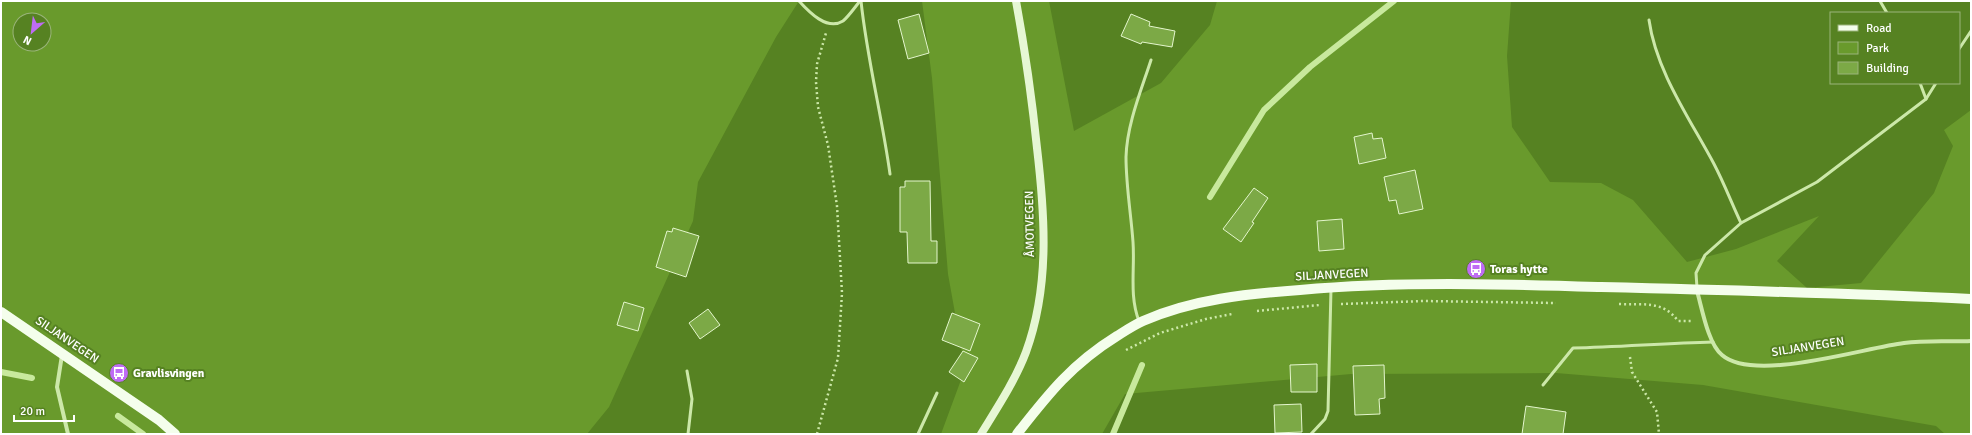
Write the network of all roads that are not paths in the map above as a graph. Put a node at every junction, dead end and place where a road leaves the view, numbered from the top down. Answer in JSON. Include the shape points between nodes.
{"nodes":[{"id":1,"x":799,"y":1,"type":"edge"},
{"id":2,"x":861,"y":1,"type":"edge"},
{"id":3,"x":1016,"y":1,"type":"edge"},
{"id":4,"x":1880,"y":1,"type":"edge"},
{"id":5,"x":1886,"y":12,"type":"edge"},
{"id":6,"x":1649,"y":20,"type":"dead end"},
{"id":7,"x":1971,"y":31,"type":"edge"},
{"id":8,"x":1960,"y":48,"type":"edge"},
{"id":9,"x":1151,"y":60,"type":"dead end"},
{"id":10,"x":1920,"y":84,"type":"edge"},
{"id":11,"x":1935,"y":84,"type":"edge"},
{"id":12,"x":1926,"y":99,"type":"junction"},
{"id":13,"x":890,"y":174,"type":"dead end"},
{"id":14,"x":1740,"y":223,"type":"junction"},
{"id":15,"x":1331,"y":287,"type":"junction"},
{"id":16,"x":1697,"y":290,"type":"junction"},
{"id":17,"x":1971,"y":299,"type":"edge"},
{"id":18,"x":1,"y":312,"type":"edge"},
{"id":19,"x":1140,"y":322,"type":"junction"},
{"id":20,"x":1971,"y":341,"type":"edge"},
{"id":21,"x":1713,"y":342,"type":"junction"},
{"id":22,"x":62,"y":352,"type":"junction"},
{"id":23,"x":687,"y":371,"type":"dead end"},
{"id":24,"x":1543,"y":385,"type":"dead end"},
{"id":25,"x":937,"y":393,"type":"dead end"},
{"id":26,"x":68,"y":434,"type":"edge"},
{"id":27,"x":175,"y":434,"type":"edge"},
{"id":28,"x":688,"y":434,"type":"edge"},
{"id":29,"x":918,"y":434,"type":"edge"},
{"id":30,"x":981,"y":434,"type":"edge"},
{"id":31,"x":1017,"y":434,"type":"edge"},
{"id":32,"x":1311,"y":434,"type":"edge"}],
"edges":[{"from":1,"to":2,"type":"lane","via":[[828,23],[836,24],[844,20]]},
{"from":2,"to":13,"type":"lane","via":[[866,44]]},
{"from":3,"to":30,"type":"main road","name":"ÅMOTVEGEN","via":[[1034,111],[1042,195],[1042,279],[1040,300],[1026,352]]},
{"from":4,"to":5,"type":"lane"},
{"from":6,"to":14,"type":"lane","via":[[1651,36],[1678,102],[1714,165]]},
{"from":7,"to":8,"type":"lane"},
{"from":9,"to":19,"type":"lane","via":[[1131,125],[1126,156],[1133,243],[1133,293]]},
{"from":10,"to":12,"type":"lane"},
{"from":11,"to":12,"type":"lane"},
{"from":12,"to":14,"type":"lane","via":[[1817,182]]},
{"from":14,"to":16,"type":"lane","via":[[1705,255],[1696,273]]},
{"from":15,"to":16,"type":"main road","name":"SILJANVEGEN","via":[[1488,284]]},
{"from":15,"to":19,"type":"main road","name":"SILJANVEGEN","via":[[1247,294],[1212,300]]},
{"from":15,"to":32,"type":"lane","via":[[1328,411],[1325,419]]},
{"from":16,"to":17,"type":"main road","name":"SILJANVEGEN","via":[[1886,294]]},
{"from":16,"to":21,"type":"street","name":"SILJANVEGEN"},
{"from":18,"to":22,"type":"main road","name":"SILJANVEGEN"},
{"from":19,"to":31,"type":"main road","name":"SILJANVEGEN","via":[[1093,351],[1073,367],[1052,388]]},
{"from":20,"to":21,"type":"street","name":"SILJANVEGEN","via":[[1905,343],[1832,357],[1755,367],[1730,361],[1721,355]]},
{"from":21,"to":24,"type":"lane","via":[[1574,348]]},
{"from":22,"to":26,"type":"street","via":[[57,387]]},
{"from":22,"to":27,"type":"main road","name":"SILJANVEGEN"},
{"from":23,"to":28,"type":"lane","via":[[692,399]]},
{"from":25,"to":29,"type":"lane"}]}
